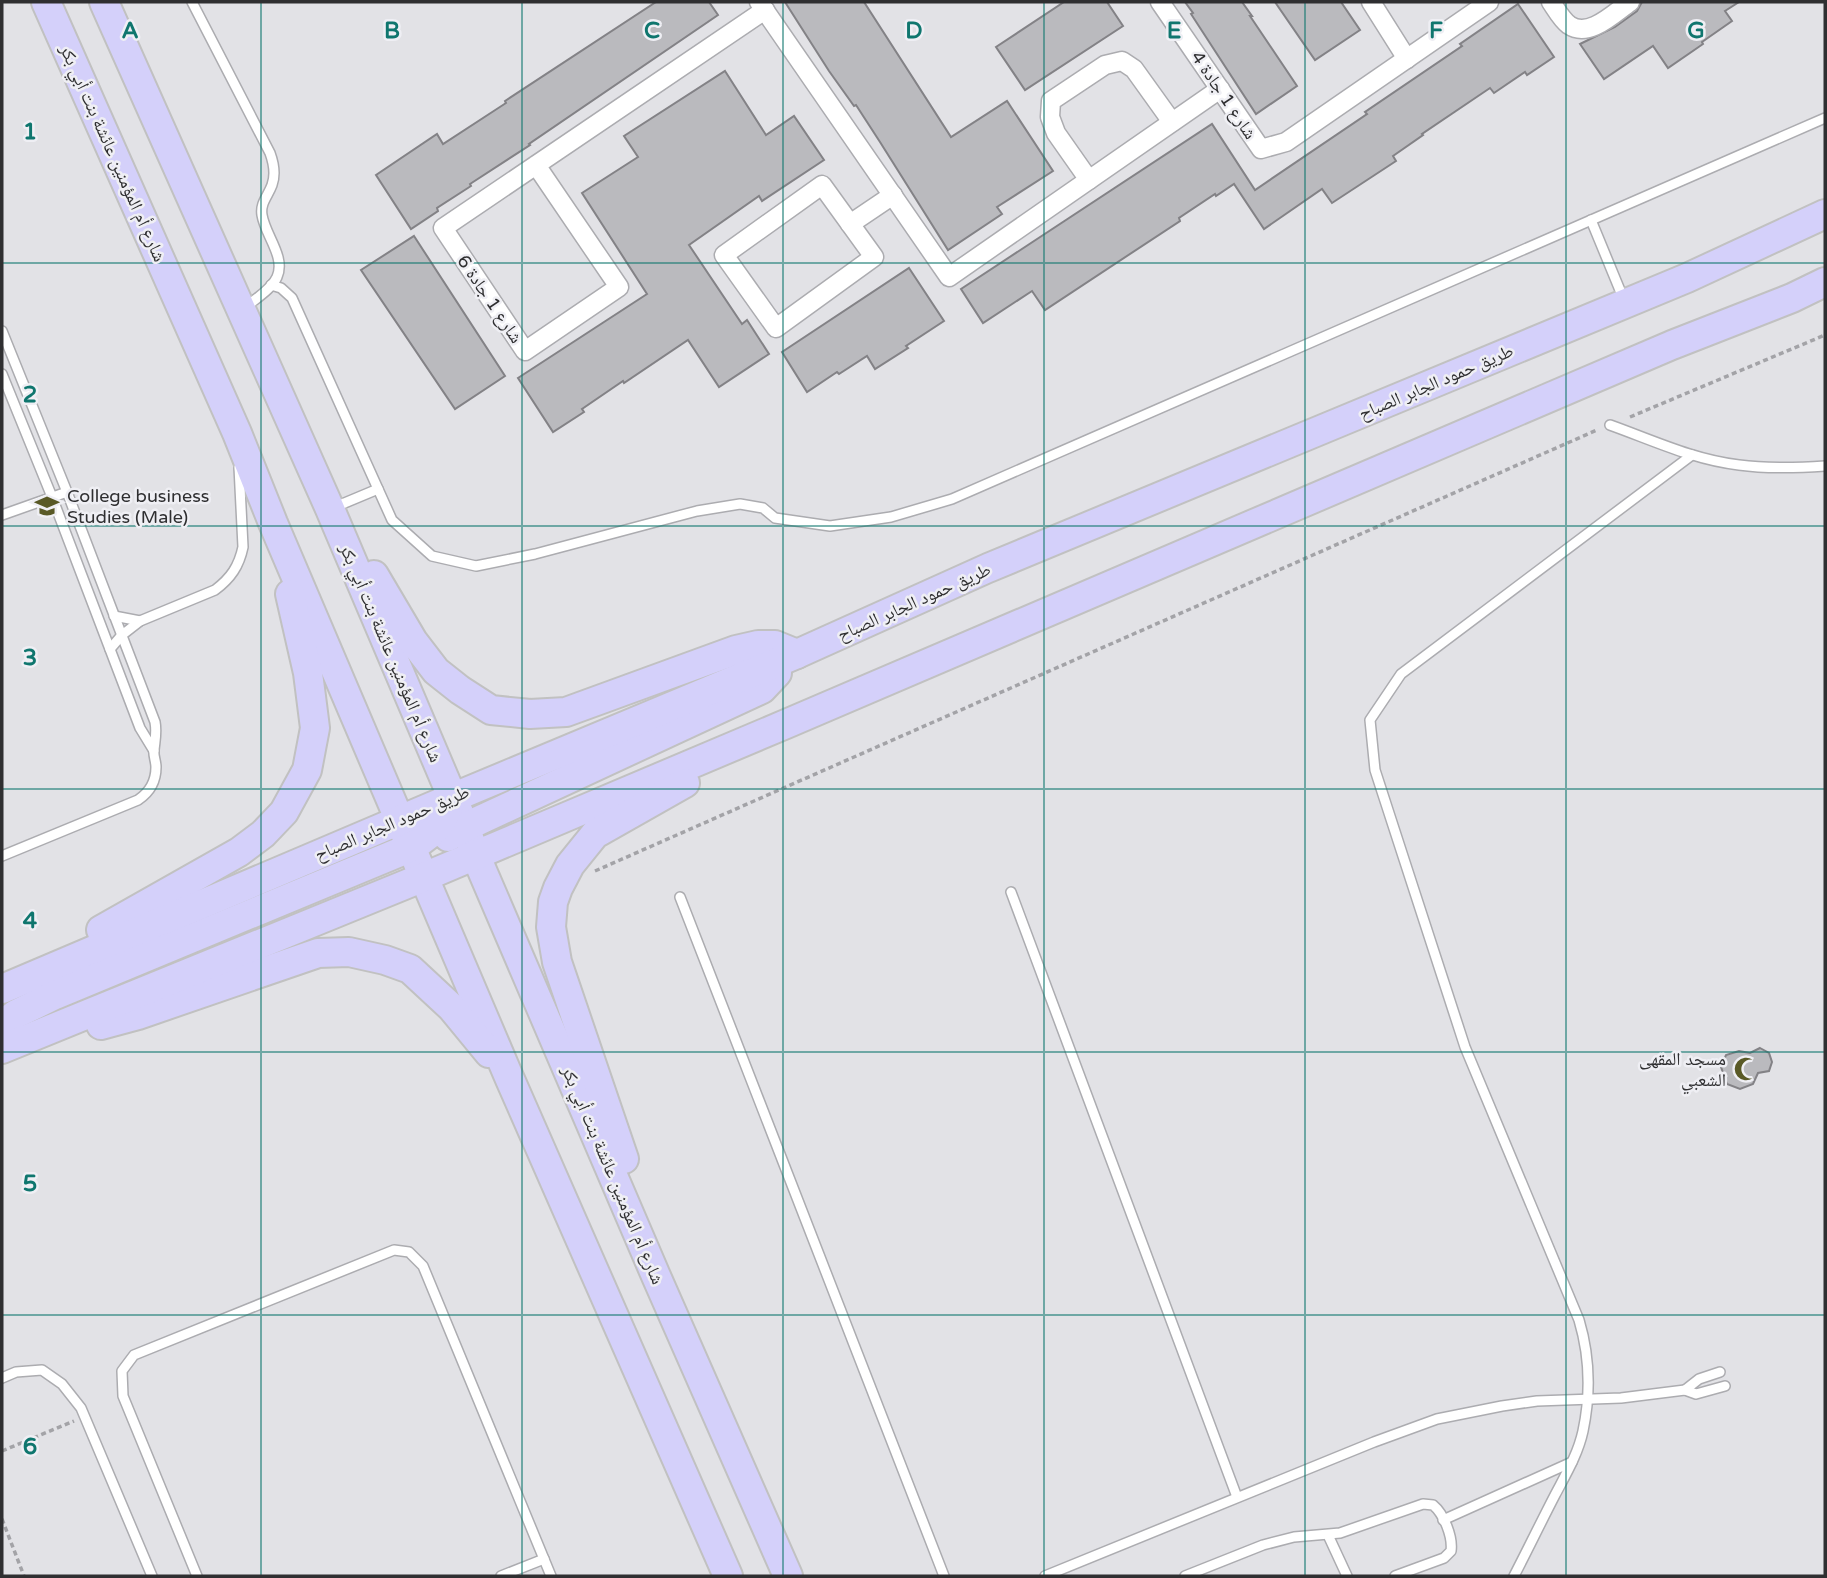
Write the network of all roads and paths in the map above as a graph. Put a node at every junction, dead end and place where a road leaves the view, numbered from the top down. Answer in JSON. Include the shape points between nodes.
{"nodes":[{"id":1,"x":46,"y":2,"type":"edge"},
{"id":2,"x":104,"y":2,"type":"edge"},
{"id":3,"x":192,"y":2,"type":"edge"},
{"id":4,"x":1160,"y":2,"type":"edge"},
{"id":5,"x":1371,"y":2,"type":"edge"},
{"id":6,"x":1551,"y":2,"type":"edge"},
{"id":7,"x":1630,"y":2,"type":"edge"},
{"id":8,"x":1486,"y":3,"type":"edge"},
{"id":9,"x":762,"y":6,"type":"edge"},
{"id":10,"x":1407,"y":58,"type":"junction"},
{"id":11,"x":1220,"y":89,"type":"junction"},
{"id":12,"x":1825,"y":118,"type":"edge"},
{"id":13,"x":1172,"y":122,"type":"junction"},
{"id":14,"x":536,"y":165,"type":"junction"},
{"id":15,"x":1089,"y":180,"type":"junction"},
{"id":16,"x":893,"y":195,"type":"junction"},
{"id":17,"x":1825,"y":214,"type":"edge"},
{"id":18,"x":1591,"y":220,"type":"junction"},
{"id":19,"x":850,"y":224,"type":"junction"},
{"id":20,"x":1825,"y":282,"type":"edge"},
{"id":21,"x":271,"y":285,"type":"junction"},
{"id":22,"x":1625,"y":303,"type":"junction"},
{"id":23,"x":242,"y":311,"type":"junction"},
{"id":24,"x":2,"y":331,"type":"edge"},
{"id":25,"x":1825,"y":335,"type":"edge"},
{"id":26,"x":2,"y":374,"type":"edge"},
{"id":27,"x":1610,"y":425,"type":"junction"},
{"id":28,"x":237,"y":433,"type":"junction"},
{"id":29,"x":1692,"y":455,"type":"junction"},
{"id":30,"x":1825,"y":466,"type":"edge"},
{"id":31,"x":378,"y":489,"type":"junction"},
{"id":32,"x":67,"y":492,"type":"junction"},
{"id":33,"x":52,"y":497,"type":"junction"},
{"id":34,"x":330,"y":509,"type":"junction"},
{"id":35,"x":2,"y":515,"type":"edge"},
{"id":36,"x":273,"y":523,"type":"junction"},
{"id":37,"x":114,"y":616,"type":"junction"},
{"id":38,"x":140,"y":621,"type":"junction"},
{"id":39,"x":122,"y":635,"type":"junction"},
{"id":40,"x":110,"y":649,"type":"junction"},
{"id":41,"x":797,"y":654,"type":"junction"},
{"id":42,"x":786,"y":724,"type":"junction"},
{"id":43,"x":154,"y":751,"type":"junction"},
{"id":44,"x":452,"y":797,"type":"junction"},
{"id":45,"x":400,"y":820,"type":"junction"},
{"id":46,"x":465,"y":827,"type":"junction"},
{"id":47,"x":412,"y":847,"type":"junction"},
{"id":48,"x":475,"y":854,"type":"junction"},
{"id":49,"x":2,"y":856,"type":"edge"},
{"id":50,"x":596,"y":871,"type":"dead end"},
{"id":51,"x":424,"y":877,"type":"junction"},
{"id":52,"x":1011,"y":892,"type":"dead end"},
{"id":53,"x":680,"y":897,"type":"dead end"},
{"id":54,"x":2,"y":988,"type":"edge"},
{"id":55,"x":63,"y":1024,"type":"junction"},
{"id":56,"x":2,"y":1025,"type":"edge"},
{"id":57,"x":2,"y":1049,"type":"edge"},
{"id":58,"x":509,"y":1077,"type":"junction"},
{"id":59,"x":656,"y":1276,"type":"junction"},
{"id":60,"x":1720,"y":1372,"type":"dead end"},
{"id":61,"x":2,"y":1378,"type":"edge"},
{"id":62,"x":1725,"y":1386,"type":"dead end"},
{"id":63,"x":1685,"y":1390,"type":"junction"},
{"id":64,"x":1588,"y":1399,"type":"junction"},
{"id":65,"x":85,"y":1416,"type":"junction"},
{"id":66,"x":2,"y":1451,"type":"edge"},
{"id":67,"x":1572,"y":1462,"type":"junction"},
{"id":68,"x":1237,"y":1497,"type":"junction"},
{"id":69,"x":2,"y":1519,"type":"edge"},
{"id":70,"x":1443,"y":1520,"type":"junction"},
{"id":71,"x":1328,"y":1535,"type":"junction"},
{"id":72,"x":544,"y":1559,"type":"junction"},
{"id":73,"x":24,"y":1576,"type":"edge"},
{"id":74,"x":152,"y":1576,"type":"edge"},
{"id":75,"x":197,"y":1576,"type":"edge"},
{"id":76,"x":500,"y":1576,"type":"edge"},
{"id":77,"x":551,"y":1576,"type":"edge"},
{"id":78,"x":729,"y":1576,"type":"edge"},
{"id":79,"x":788,"y":1576,"type":"edge"},
{"id":80,"x":944,"y":1576,"type":"edge"},
{"id":81,"x":1045,"y":1576,"type":"edge"},
{"id":82,"x":1185,"y":1576,"type":"edge"},
{"id":83,"x":1347,"y":1576,"type":"edge"},
{"id":84,"x":1395,"y":1576,"type":"edge"},
{"id":85,"x":1514,"y":1576,"type":"edge"}],
"edges":[{"from":1,"to":28,"type":"main road","name":"شارع أم المؤمنين عائشة بنت أبي بكر"},
{"from":2,"to":23,"type":"main road","name":"شارع أم المؤمنين عائشة بنت أبي بكر"},
{"from":3,"to":21,"type":"lane","via":[[275,166],[273,184],[262,203],[262,216],[278,260],[277,277]]},
{"from":4,"to":11,"type":"street","name":"شارع 1 جادة 4"},
{"from":5,"to":10,"type":"street"},
{"from":6,"to":7,"type":"street","via":[[1569,25],[1579,29],[1589,29]]},
{"from":8,"to":10,"type":"street","name":"شارع 1 جادة 4"},
{"from":9,"to":14,"type":"street","name":"شارع 1 جادة 6"},
{"from":9,"to":16,"type":"street","name":"شارع 1 جادة 6"},
{"from":10,"to":11,"type":"street","name":"شارع 1 جادة 4","via":[[1286,142],[1261,149]]},
{"from":11,"to":13,"type":"street","name":"شارع 1 جادة 6"},
{"from":12,"to":18,"type":"lane"},
{"from":13,"to":15,"type":"street","name":"شارع 1 جادة 6"},
{"from":13,"to":15,"type":"street","via":[[1134,69],[1122,61],[1105,65],[1052,101],[1050,117],[1056,133]]},
{"from":14,"to":14,"type":"street","name":"شارع 1 جادة 6","via":[[443,228],[525,351],[619,287]]},
{"from":15,"to":16,"type":"street","name":"شارع 1 جادة 6","via":[[949,277]]},
{"from":16,"to":19,"type":"street"},
{"from":17,"to":22,"type":"main road","name":"طريق حمود الجابر الصباح"},
{"from":18,"to":22,"type":"lane"},
{"from":18,"to":31,"type":"lane","via":[[952,499],[891,517],[830,526],[775,517],[763,508],[740,504],[697,510],[477,566],[432,556],[392,520]]},
{"from":19,"to":19,"type":"street","via":[[822,184],[724,255],[776,328],[874,257]]},
{"from":20,"to":42,"type":"main road"},
{"from":21,"to":23,"type":"lane"},
{"from":21,"to":31,"type":"lane","via":[[292,298]]},
{"from":22,"to":41,"type":"main road","name":"طريق حمود الجابر الصباح","via":[[1001,563]]},
{"from":23,"to":34,"type":"main road","name":"شارع أم المؤمنين عائشة بنت أبي بكر"},
{"from":24,"to":32,"type":"lane"},
{"from":25,"to":27,"type":"path"},
{"from":26,"to":33,"type":"lane"},
{"from":27,"to":29,"type":"lane"},
{"from":27,"to":50,"type":"path"},
{"from":28,"to":36,"type":"main road","name":"شارع أم المؤمنين عائشة بنت أبي بكر"},
{"from":28,"to":38,"type":"lane","via":[[243,547],[234,572],[215,590]]},
{"from":29,"to":30,"type":"lane","via":[[1782,469]]},
{"from":29,"to":64,"type":"lane","via":[[1401,674],[1370,720],[1375,770],[1465,1047],[1579,1320],[1588,1359]]},
{"from":31,"to":34,"type":"lane"},
{"from":32,"to":33,"type":"lane"},
{"from":32,"to":37,"type":"lane"},
{"from":33,"to":35,"type":"lane"},
{"from":33,"to":40,"type":"lane"},
{"from":34,"to":41,"type":"main road","via":[[436,671],[491,709],[530,715],[566,712],[736,650],[775,645]]},
{"from":34,"to":44,"type":"main road","name":"شارع أم المؤمنين عائشة بنت أبي بكر"},
{"from":36,"to":45,"type":"main road","name":"شارع أم المؤمنين عائشة بنت أبي بكر"},
{"from":36,"to":54,"type":"main road","via":[[308,673],[315,728],[307,770],[284,812],[239,852]]},
{"from":37,"to":38,"type":"lane"},
{"from":37,"to":39,"type":"lane"},
{"from":38,"to":39,"type":"lane"},
{"from":39,"to":40,"type":"lane"},
{"from":39,"to":43,"type":"lane","via":[[155,722]]},
{"from":40,"to":43,"type":"lane","via":[[139,728]]},
{"from":41,"to":44,"type":"main road","name":"طريق حمود الجابر الصباح"},
{"from":41,"to":46,"type":"main road","via":[[762,689]]},
{"from":42,"to":48,"type":"main road"},
{"from":42,"to":59,"type":"main road","via":[[595,834],[569,865],[553,902],[551,927],[557,962],[634,1189]]},
{"from":43,"to":49,"type":"lane","via":[[152,786],[138,800]]},
{"from":44,"to":45,"type":"main road","name":"طريق حمود الجابر الصباح"},
{"from":44,"to":46,"type":"main road","name":"شارع أم المؤمنين عائشة بنت أبي بكر"},
{"from":44,"to":47,"type":"main road","via":[[443,820]]},
{"from":45,"to":47,"type":"main road","name":"شارع أم المؤمنين عائشة بنت أبي بكر"},
{"from":45,"to":54,"type":"main road","name":"طريق حمود الجابر الصباح"},
{"from":46,"to":48,"type":"main road","name":"شارع أم المؤمنين عائشة بنت أبي بكر"},
{"from":46,"to":51,"type":"main road","via":[[435,849]]},
{"from":47,"to":51,"type":"main road","name":"شارع أم المؤمنين عائشة بنت أبي بكر"},
{"from":47,"to":56,"type":"main road","via":[[55,995]]},
{"from":48,"to":51,"type":"main road"},
{"from":48,"to":59,"type":"main road","name":"شارع أم المؤمنين عائشة بنت أبي بكر"},
{"from":51,"to":55,"type":"main road"},
{"from":51,"to":58,"type":"main road","name":"شارع أم المؤمنين عائشة بنت أبي بكر"},
{"from":52,"to":68,"type":"lane"},
{"from":53,"to":80,"type":"lane"},
{"from":55,"to":57,"type":"main road"},
{"from":55,"to":58,"type":"main road","via":[[102,1025],[318,953],[349,952],[410,969],[452,1007]]},
{"from":58,"to":78,"type":"main road","name":"شارع أم المؤمنين عائشة بنت أبي بكر"},
{"from":59,"to":79,"type":"main road","name":"شارع أم المؤمنين عائشة بنت أبي بكر"},
{"from":60,"to":63,"type":"lane"},
{"from":61,"to":65,"type":"lane","via":[[42,1370],[62,1384]]},
{"from":62,"to":63,"type":"lane","via":[[1696,1394]]},
{"from":63,"to":64,"type":"lane"},
{"from":64,"to":67,"type":"lane","via":[[1583,1433]]},
{"from":64,"to":68,"type":"lane","via":[[1537,1401],[1437,1419]]},
{"from":65,"to":66,"type":"path"},
{"from":65,"to":74,"type":"lane"},
{"from":67,"to":70,"type":"lane"},
{"from":67,"to":85,"type":"lane"},
{"from":68,"to":81,"type":"lane"},
{"from":69,"to":73,"type":"path"},
{"from":70,"to":71,"type":"lane","via":[[1437,1508],[1423,1504]]},
{"from":70,"to":84,"type":"lane","via":[[1452,1546],[1448,1555]]},
{"from":71,"to":82,"type":"lane","via":[[1263,1545]]},
{"from":71,"to":83,"type":"lane"},
{"from":72,"to":75,"type":"lane","via":[[423,1266],[409,1252],[394,1250],[134,1355],[122,1371],[123,1396]]},
{"from":72,"to":76,"type":"lane"},
{"from":72,"to":77,"type":"lane"}]}
